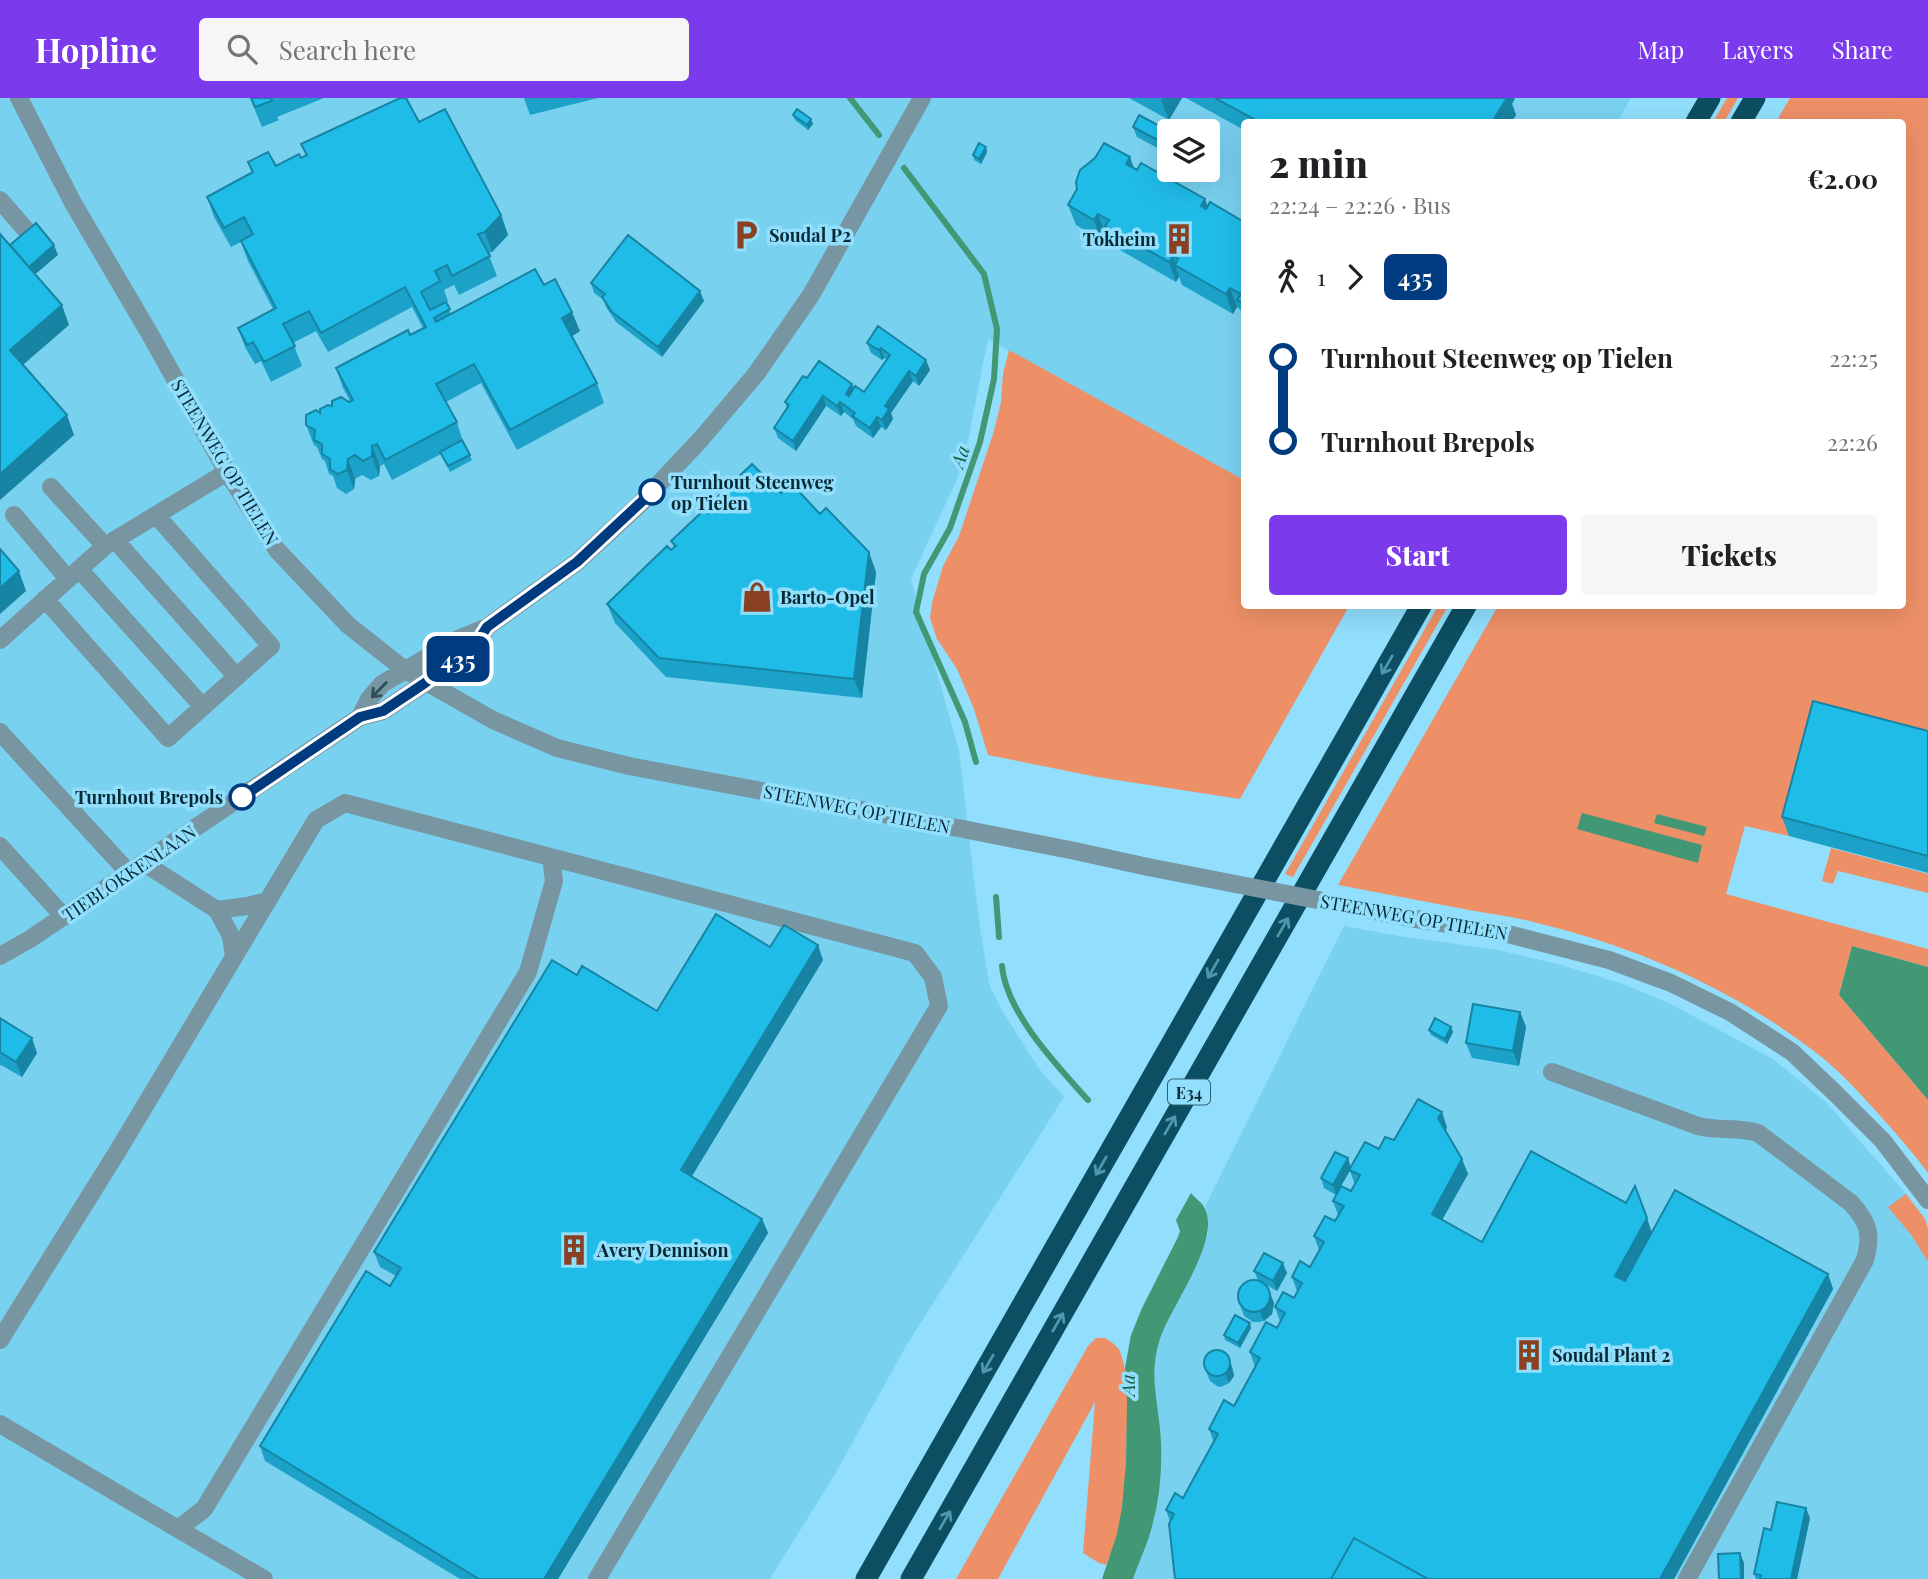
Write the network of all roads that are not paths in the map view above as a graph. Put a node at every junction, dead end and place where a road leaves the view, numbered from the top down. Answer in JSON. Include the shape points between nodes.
{"nodes":[{"id":1,"x":19,"y":98,"type":"edge"},
{"id":2,"x":922,"y":98,"type":"edge"},
{"id":3,"x":1710,"y":98,"type":"edge"},
{"id":4,"x":1755,"y":98,"type":"edge"},
{"id":5,"x":1698,"y":119,"type":"edge"},
{"id":6,"x":1743,"y":119,"type":"edge"},
{"id":7,"x":0,"y":200,"type":"edge"},
{"id":8,"x":25,"y":229,"type":"edge"},
{"id":9,"x":227,"y":472,"type":"junction"},
{"id":10,"x":51,"y":487,"type":"dead end"},
{"id":11,"x":14,"y":515,"type":"dead end"},
{"id":12,"x":156,"y":515,"type":"junction"},
{"id":13,"x":110,"y":543,"type":"junction"},
{"id":14,"x":74,"y":574,"type":"junction"},
{"id":15,"x":46,"y":599,"type":"junction"},
{"id":16,"x":1418,"y":609,"type":"edge"},
{"id":17,"x":1464,"y":609,"type":"edge"},
{"id":18,"x":487,"y":627,"type":"junction"},
{"id":19,"x":0,"y":640,"type":"edge"},
{"id":20,"x":405,"y":670,"type":"junction"},
{"id":21,"x":237,"y":677,"type":"junction"},
{"id":22,"x":425,"y":683,"type":"junction"},
{"id":23,"x":204,"y":707,"type":"junction"},
{"id":24,"x":360,"y":717,"type":"junction"},
{"id":25,"x":0,"y":732,"type":"edge"},
{"id":26,"x":0,"y":846,"type":"edge"},
{"id":27,"x":551,"y":858,"type":"junction"},
{"id":28,"x":136,"y":868,"type":"junction"},
{"id":29,"x":267,"y":901,"type":"junction"},
{"id":30,"x":217,"y":910,"type":"junction"},
{"id":31,"x":64,"y":917,"type":"junction"},
{"id":32,"x":0,"y":956,"type":"edge"},
{"id":33,"x":234,"y":957,"type":"junction"},
{"id":34,"x":1552,"y":1072,"type":"dead end"},
{"id":35,"x":1928,"y":1200,"type":"edge"},
{"id":36,"x":0,"y":1339,"type":"edge"},
{"id":37,"x":0,"y":1424,"type":"edge"},
{"id":38,"x":178,"y":1529,"type":"junction"},
{"id":39,"x":264,"y":1579,"type":"edge"},
{"id":40,"x":597,"y":1579,"type":"edge"},
{"id":41,"x":866,"y":1579,"type":"edge"},
{"id":42,"x":911,"y":1579,"type":"edge"},
{"id":43,"x":1687,"y":1579,"type":"edge"}],
"edges":[{"from":1,"to":9,"type":"street","name":"STEENWEG OP TIELEN","via":[[73,203]]},
{"from":2,"to":18,"type":"street","via":[[811,295],[756,374],[640,504],[577,562]]},
{"from":3,"to":5,"type":"highway"},
{"from":4,"to":6,"type":"highway"},
{"from":7,"to":8,"type":"street"},
{"from":9,"to":12,"type":"street"},
{"from":9,"to":20,"type":"street","name":"STEENWEG OP TIELEN","via":[[277,550],[348,625]]},
{"from":10,"to":13,"type":"street"},
{"from":11,"to":14,"type":"street"},
{"from":12,"to":13,"type":"street"},
{"from":12,"to":21,"type":"street","via":[[271,646]]},
{"from":13,"to":14,"type":"street"},
{"from":13,"to":21,"type":"street"},
{"from":14,"to":15,"type":"street"},
{"from":14,"to":23,"type":"street"},
{"from":15,"to":19,"type":"street"},
{"from":15,"to":23,"type":"street","via":[[168,738]]},
{"from":16,"to":41,"type":"highway","number":"E34","one_way":true},
{"from":42,"to":17,"type":"highway","number":"E34","one_way":true},
{"from":18,"to":20,"type":"street","name":"TIEBLOKKENLAAN"},
{"from":18,"to":22,"type":"street","name":"TIEBLOKKENLAAN","via":[[475,646]]},
{"from":20,"to":22,"type":"street","name":"STEENWEG OP TIELEN"},
{"from":20,"to":24,"type":"street","name":"TIEBLOKKENLAAN","one_way":true,"via":[[382,684]]},
{"from":21,"to":23,"type":"street"},
{"from":22,"to":24,"type":"street","name":"TIEBLOKKENLAAN","via":[[383,711]]},
{"from":22,"to":35,"type":"street","name":"STEENWEG OP TIELEN","bridge":true,"via":[[557,748],[629,766],[1504,933],[1609,960],[1730,1012],[1792,1052],[1884,1141]]},
{"from":24,"to":28,"type":"street","name":"TIEBLOKKENLAAN"},
{"from":25,"to":28,"type":"street"},
{"from":26,"to":31,"type":"street"},
{"from":27,"to":29,"type":"street","via":[[345,803],[316,820]]},
{"from":27,"to":38,"type":"street","via":[[554,881],[528,972],[204,1509]]},
{"from":27,"to":40,"type":"street","via":[[915,953],[933,977],[939,1006]]},
{"from":28,"to":30,"type":"street"},
{"from":28,"to":31,"type":"street","name":"TIEBLOKKENLAAN"},
{"from":29,"to":30,"type":"street"},
{"from":29,"to":33,"type":"street"},
{"from":30,"to":33,"type":"street"},
{"from":31,"to":32,"type":"street","name":"TIEBLOKKENLAAN"},
{"from":33,"to":36,"type":"street"},
{"from":34,"to":43,"type":"street","via":[[1698,1126],[1758,1133],[1851,1203],[1868,1226],[1865,1260]]},
{"from":37,"to":38,"type":"street"},
{"from":38,"to":39,"type":"street"}]}
